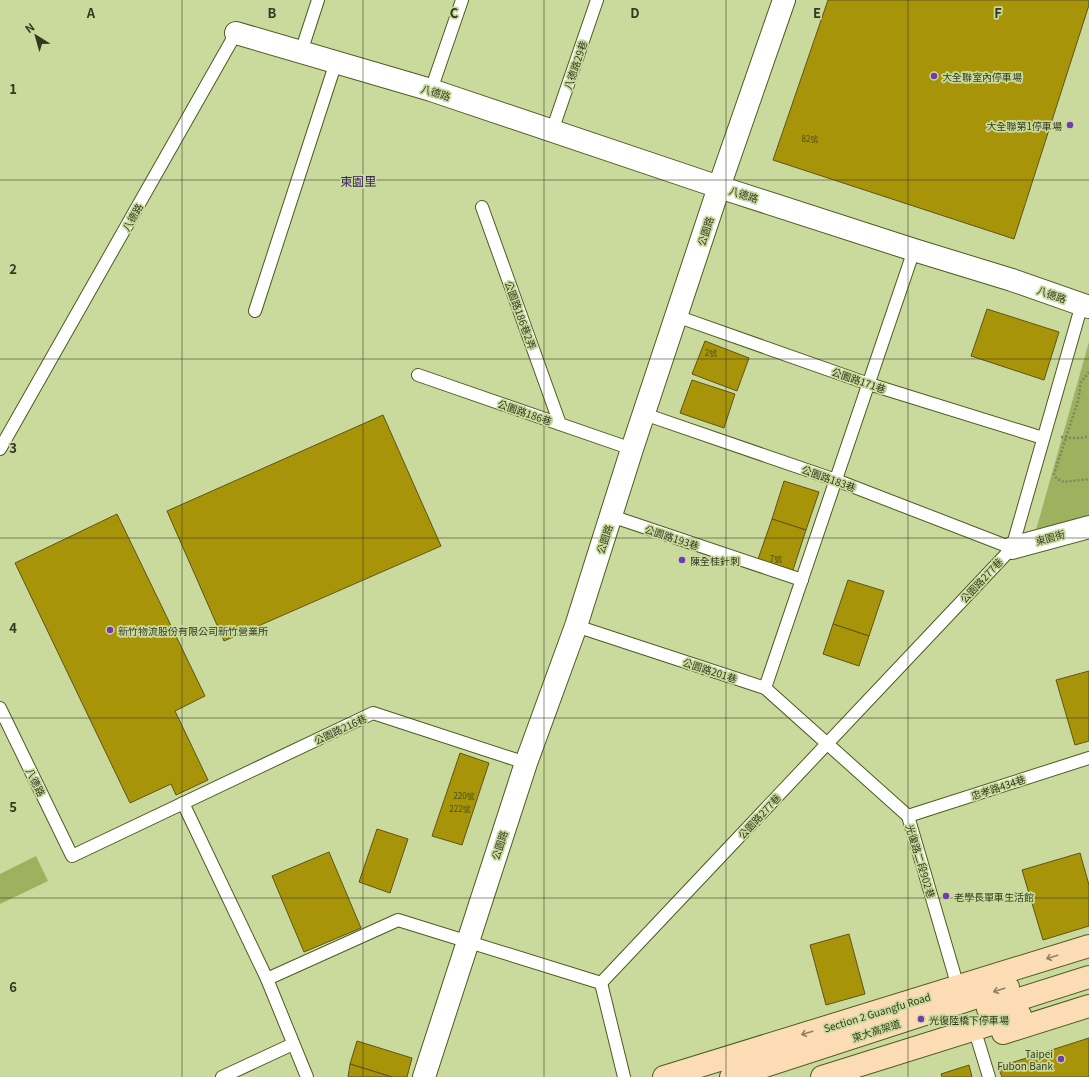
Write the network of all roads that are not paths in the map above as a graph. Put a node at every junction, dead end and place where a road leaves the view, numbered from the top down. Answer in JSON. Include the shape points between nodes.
{"nodes":[{"id":1,"x":318,"y":0,"type":"edge"},
{"id":2,"x":462,"y":0,"type":"edge"},
{"id":3,"x":597,"y":0,"type":"edge"},
{"id":4,"x":784,"y":0,"type":"edge"},
{"id":5,"x":236,"y":33,"type":"joint"},
{"id":6,"x":301,"y":52,"type":"junction"},
{"id":7,"x":336,"y":62,"type":"junction"},
{"id":8,"x":431,"y":90,"type":"junction"},
{"id":9,"x":552,"y":131,"type":"junction"},
{"id":10,"x":720,"y":187,"type":"junction"},
{"id":11,"x":482,"y":207,"type":"dead end"},
{"id":12,"x":914,"y":250,"type":"junction"},
{"id":13,"x":1085,"y":306,"type":"edge"},
{"id":14,"x":256,"y":311,"type":"dead end"},
{"id":15,"x":676,"y":316,"type":"junction"},
{"id":16,"x":418,"y":375,"type":"dead end"},
{"id":17,"x":869,"y":384,"type":"junction"},
{"id":18,"x":644,"y":414,"type":"junction"},
{"id":19,"x":560,"y":424,"type":"junction"},
{"id":20,"x":1044,"y":436,"type":"junction"},
{"id":21,"x":0,"y":449,"type":"edge"},
{"id":22,"x":632,"y":449,"type":"junction"},
{"id":23,"x":836,"y":480,"type":"junction"},
{"id":24,"x":611,"y":516,"type":"junction"},
{"id":25,"x":1089,"y":527,"type":"edge"},
{"id":26,"x":1012,"y":548,"type":"junction"},
{"id":27,"x":802,"y":580,"type":"junction"},
{"id":28,"x":576,"y":626,"type":"junction"},
{"id":29,"x":765,"y":688,"type":"junction"},
{"id":30,"x":0,"y":708,"type":"edge"},
{"id":31,"x":827,"y":744,"type":"junction"},
{"id":32,"x":1089,"y":758,"type":"edge"},
{"id":33,"x":526,"y":763,"type":"junction"},
{"id":34,"x":183,"y":803,"type":"junction"},
{"id":35,"x":908,"y":816,"type":"junction"},
{"id":36,"x":72,"y":856,"type":"joint"},
{"id":37,"x":468,"y":942,"type":"junction"},
{"id":38,"x":1089,"y":946,"type":"edge"},
{"id":39,"x":1089,"y":961,"type":"edge"},
{"id":40,"x":1089,"y":977,"type":"edge"},
{"id":41,"x":267,"y":979,"type":"junction"},
{"id":42,"x":601,"y":983,"type":"junction"},
{"id":43,"x":958,"y":987,"type":"junction"},
{"id":44,"x":1089,"y":993,"type":"edge"},
{"id":45,"x":1089,"y":1006,"type":"edge"},
{"id":46,"x":978,"y":1040,"type":"junction"},
{"id":47,"x":293,"y":1044,"type":"junction"},
{"id":48,"x":222,"y":1077,"type":"edge"},
{"id":49,"x":307,"y":1077,"type":"edge"},
{"id":50,"x":424,"y":1077,"type":"edge"},
{"id":51,"x":624,"y":1077,"type":"edge"},
{"id":52,"x":664,"y":1077,"type":"edge"},
{"id":53,"x":731,"y":1077,"type":"edge"},
{"id":54,"x":771,"y":1077,"type":"edge"},
{"id":55,"x":822,"y":1077,"type":"edge"},
{"id":56,"x":865,"y":1077,"type":"edge"},
{"id":57,"x":989,"y":1077,"type":"edge"}],
"edges":[{"from":1,"to":6,"type":"lane"},
{"from":2,"to":8,"type":"lane"},
{"from":3,"to":9,"type":"lane","name":"八德路29巷"},
{"from":4,"to":10,"type":"street","name":"公園路"},
{"from":5,"to":6,"type":"street","name":"八德路"},
{"from":5,"to":21,"type":"lane","name":"八德路"},
{"from":6,"to":7,"type":"street","name":"八德路"},
{"from":7,"to":8,"type":"street","name":"八德路"},
{"from":7,"to":14,"type":"lane"},
{"from":8,"to":9,"type":"street","name":"八德路"},
{"from":9,"to":10,"type":"street","name":"八德路"},
{"from":10,"to":12,"type":"street","name":"八德路"},
{"from":10,"to":15,"type":"street","name":"公園路"},
{"from":11,"to":19,"type":"lane","name":"公園路186巷2弄"},
{"from":12,"to":13,"type":"street","name":"八德路"},
{"from":12,"to":17,"type":"lane"},
{"from":13,"to":20,"type":"lane"},
{"from":15,"to":17,"type":"lane","name":"公園路171巷"},
{"from":15,"to":18,"type":"street","name":"公園路"},
{"from":16,"to":19,"type":"lane","name":"公園路186巷"},
{"from":17,"to":20,"type":"lane","name":"公園路171巷"},
{"from":17,"to":23,"type":"lane"},
{"from":18,"to":22,"type":"street","name":"公園路"},
{"from":18,"to":23,"type":"lane","name":"公園路183巷"},
{"from":19,"to":22,"type":"lane","name":"公園路186巷"},
{"from":20,"to":26,"type":"lane"},
{"from":22,"to":24,"type":"street","name":"公園路"},
{"from":23,"to":26,"type":"lane","name":"公園路183巷"},
{"from":23,"to":27,"type":"lane"},
{"from":24,"to":27,"type":"lane","name":"公園路193巷"},
{"from":24,"to":28,"type":"street","name":"公園路"},
{"from":25,"to":26,"type":"street","name":"東園街"},
{"from":26,"to":31,"type":"lane","name":"公園路277巷"},
{"from":27,"to":29,"type":"lane"},
{"from":28,"to":29,"type":"lane","name":"公園路201巷"},
{"from":28,"to":33,"type":"street","name":"公園路"},
{"from":29,"to":31,"type":"lane","name":"公園路201巷"},
{"from":30,"to":36,"type":"lane","name":"八德路"},
{"from":31,"to":35,"type":"lane","name":"光復路二段902巷"},
{"from":31,"to":42,"type":"lane","name":"公園路277巷"},
{"from":32,"to":35,"type":"lane","name":"忠孝路434巷"},
{"from":33,"to":34,"type":"lane","name":"公園路216巷","via":[[373,713]]},
{"from":33,"to":37,"type":"street","name":"公園路"},
{"from":34,"to":36,"type":"lane","name":"公園路216巷"},
{"from":34,"to":41,"type":"lane"},
{"from":35,"to":43,"type":"lane","name":"光復路二段902巷"},
{"from":37,"to":41,"type":"lane","via":[[398,920]]},
{"from":37,"to":42,"type":"lane"},
{"from":37,"to":50,"type":"street","name":"公園路"},
{"from":38,"to":43,"type":"main road","name":"Section 2 Guangfu Road","one_way":true},
{"from":39,"to":53,"type":"main road","name":"東大高架道","one_way":true},
{"from":40,"to":54,"type":"main road"},
{"from":41,"to":47,"type":"lane"},
{"from":42,"to":51,"type":"lane"},
{"from":43,"to":52,"type":"main road","name":"Section 2 Guangfu Road","one_way":true},
{"from":44,"to":55,"type":"main road"},
{"from":45,"to":46,"type":"main road"},
{"from":46,"to":56,"type":"main road"},
{"from":46,"to":57,"type":"lane"},
{"from":47,"to":48,"type":"lane"},
{"from":47,"to":49,"type":"lane"}]}
